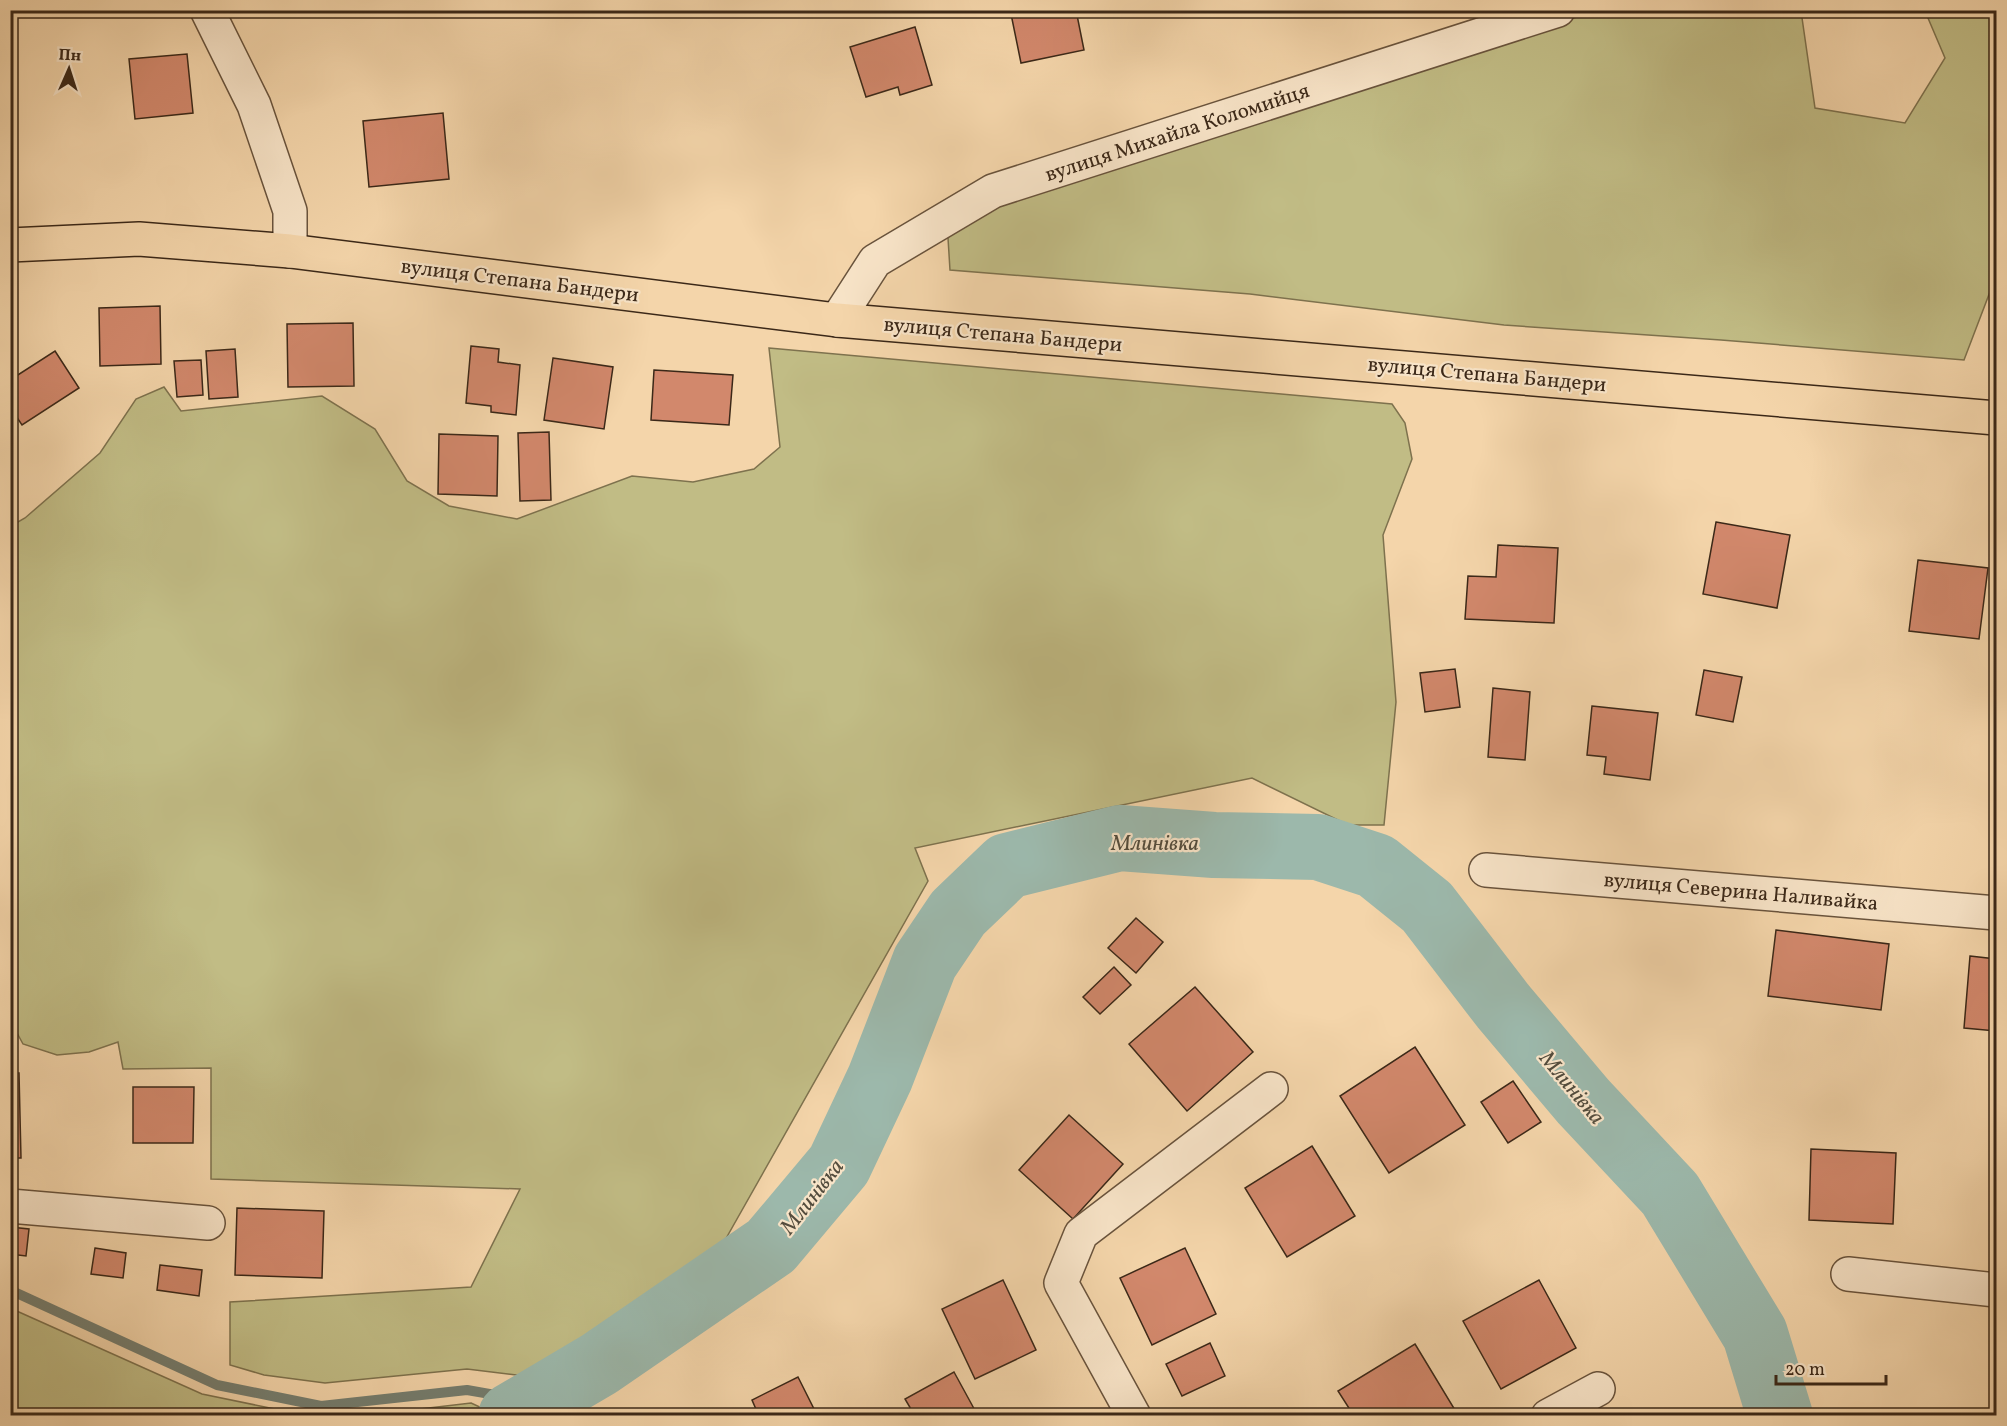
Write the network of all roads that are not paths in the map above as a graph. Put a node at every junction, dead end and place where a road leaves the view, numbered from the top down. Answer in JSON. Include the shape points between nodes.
{"nodes":[{"id":1,"x":207,"y":10,"type":"edge"},
{"id":2,"x":1558,"y":10,"type":"edge"},
{"id":3,"x":10,"y":245,"type":"edge"},
{"id":4,"x":290,"y":251,"type":"junction"},
{"id":5,"x":837,"y":320,"type":"junction"},
{"id":6,"x":1996,"y":418,"type":"edge"},
{"id":7,"x":1486,"y":870,"type":"dead end"},
{"id":8,"x":1996,"y":913,"type":"edge"},
{"id":9,"x":1271,"y":1089,"type":"dead end"},
{"id":10,"x":10,"y":1206,"type":"edge"},
{"id":11,"x":207,"y":1223,"type":"dead end"},
{"id":12,"x":1848,"y":1274,"type":"dead end"},
{"id":13,"x":1996,"y":1290,"type":"edge"},
{"id":14,"x":1598,"y":1389,"type":"dead end"},
{"id":15,"x":1134,"y":1416,"type":"edge"},
{"id":16,"x":1548,"y":1416,"type":"edge"}],
"edges":[{"from":1,"to":4,"type":"street","via":[[254,105],[290,211]]},
{"from":2,"to":5,"type":"street","name":"вулиця Михайла Коломийця","via":[[993,191],[875,261]]},
{"from":3,"to":4,"type":"main road","name":"вулиця Степана Бандери","via":[[139,239]]},
{"from":4,"to":5,"type":"main road","name":"вулиця Степана Бандери"},
{"from":5,"to":6,"type":"main road","name":"вулиця Степана Бандери"},
{"from":7,"to":8,"type":"street","name":"вулиця Северина Наливайка"},
{"from":9,"to":15,"type":"street","via":[[1081,1234],[1061,1283]]},
{"from":10,"to":11,"type":"street"},
{"from":12,"to":13,"type":"street"},
{"from":14,"to":16,"type":"street"}]}
